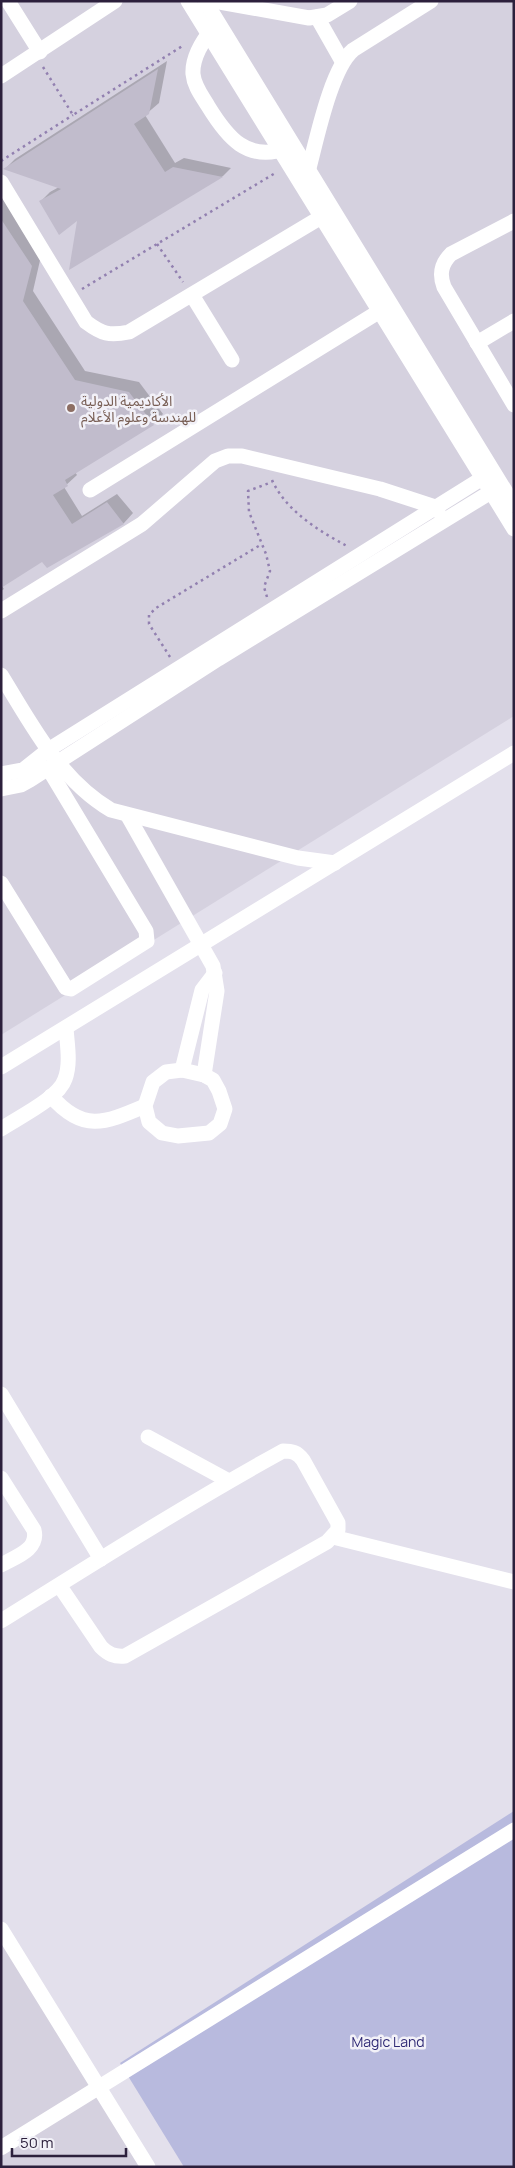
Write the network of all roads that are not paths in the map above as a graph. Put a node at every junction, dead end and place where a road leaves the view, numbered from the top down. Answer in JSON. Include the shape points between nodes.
{"nodes":[{"id":1,"x":8,"y":1,"type":"edge"},
{"id":2,"x":116,"y":1,"type":"edge"},
{"id":3,"x":188,"y":1,"type":"edge"},
{"id":4,"x":205,"y":1,"type":"edge"},
{"id":5,"x":214,"y":1,"type":"edge"},
{"id":6,"x":350,"y":1,"type":"edge"},
{"id":7,"x":431,"y":1,"type":"edge"},
{"id":8,"x":317,"y":17,"type":"junction"},
{"id":9,"x":210,"y":33,"type":"junction"},
{"id":10,"x":38,"y":53,"type":"junction"},
{"id":11,"x":342,"y":61,"type":"junction"},
{"id":12,"x":1,"y":76,"type":"edge"},
{"id":13,"x":286,"y":152,"type":"junction"},
{"id":14,"x":309,"y":168,"type":"junction"},
{"id":15,"x":1,"y":182,"type":"edge"},
{"id":16,"x":327,"y":214,"type":"junction"},
{"id":17,"x":514,"y":221,"type":"edge"},
{"id":18,"x":192,"y":295,"type":"junction"},
{"id":19,"x":385,"y":308,"type":"junction"},
{"id":20,"x":514,"y":321,"type":"edge"},
{"id":21,"x":477,"y":343,"type":"junction"},
{"id":22,"x":232,"y":360,"type":"dead end"},
{"id":23,"x":514,"y":404,"type":"edge"},
{"id":24,"x":487,"y":475,"type":"junction"},
{"id":25,"x":496,"y":489,"type":"junction"},
{"id":26,"x":90,"y":490,"type":"dead end"},
{"id":27,"x":514,"y":505,"type":"edge"},
{"id":28,"x":435,"y":507,"type":"junction"},
{"id":29,"x":444,"y":521,"type":"junction"},
{"id":30,"x":514,"y":529,"type":"edge"},
{"id":31,"x":1,"y":611,"type":"edge"},
{"id":32,"x":1,"y":675,"type":"edge"},
{"id":33,"x":514,"y":753,"type":"edge"},
{"id":34,"x":51,"y":760,"type":"junction"},
{"id":35,"x":1,"y":774,"type":"edge"},
{"id":36,"x":1,"y":788,"type":"edge"},
{"id":37,"x":128,"y":816,"type":"junction"},
{"id":38,"x":335,"y":863,"type":"junction"},
{"id":39,"x":1,"y":883,"type":"edge"},
{"id":40,"x":202,"y":944,"type":"junction"},
{"id":41,"x":215,"y":973,"type":"junction"},
{"id":42,"x":66,"y":1028,"type":"junction"},
{"id":43,"x":1,"y":1067,"type":"edge"},
{"id":44,"x":182,"y":1070,"type":"junction"},
{"id":45,"x":204,"y":1075,"type":"junction"},
{"id":46,"x":51,"y":1096,"type":"junction"},
{"id":47,"x":145,"y":1106,"type":"junction"},
{"id":48,"x":1,"y":1129,"type":"edge"},
{"id":49,"x":1,"y":1394,"type":"edge"},
{"id":50,"x":148,"y":1437,"type":"dead end"},
{"id":51,"x":1,"y":1478,"type":"edge"},
{"id":52,"x":229,"y":1481,"type":"junction"},
{"id":53,"x":333,"y":1537,"type":"junction"},
{"id":54,"x":101,"y":1558,"type":"junction"},
{"id":55,"x":1,"y":1565,"type":"edge"},
{"id":56,"x":514,"y":1582,"type":"edge"},
{"id":57,"x":59,"y":1585,"type":"junction"},
{"id":58,"x":1,"y":1621,"type":"edge"},
{"id":59,"x":514,"y":1830,"type":"edge"},
{"id":60,"x":1,"y":1929,"type":"edge"},
{"id":61,"x":100,"y":2088,"type":"junction"},
{"id":62,"x":1,"y":2148,"type":"edge"},
{"id":63,"x":148,"y":2167,"type":"edge"}],
"edges":[{"from":1,"to":10,"type":"street"},
{"from":2,"to":10,"type":"street"},
{"from":3,"to":9,"type":"street"},
{"from":4,"to":9,"type":"street"},
{"from":5,"to":8,"type":"street"},
{"from":6,"to":8,"type":"street","via":[[327,15]]},
{"from":7,"to":11,"type":"street","via":[[353,50]]},
{"from":8,"to":11,"type":"street"},
{"from":9,"to":13,"type":"street"},
{"from":9,"to":13,"type":"street","via":[[194,62],[195,81],[223,130],[235,142],[251,149]]},
{"from":10,"to":12,"type":"street"},
{"from":11,"to":14,"type":"street"},
{"from":13,"to":14,"type":"street"},
{"from":13,"to":16,"type":"street"},
{"from":14,"to":16,"type":"street"},
{"from":15,"to":18,"type":"street","via":[[86,322],[99,332],[114,335],[129,332]]},
{"from":16,"to":18,"type":"street"},
{"from":16,"to":19,"type":"street"},
{"from":17,"to":21,"type":"street","via":[[450,254],[441,269],[444,287]]},
{"from":18,"to":22,"type":"street"},
{"from":19,"to":24,"type":"street"},
{"from":19,"to":26,"type":"street"},
{"from":20,"to":21,"type":"street"},
{"from":21,"to":23,"type":"street"},
{"from":24,"to":25,"type":"street"},
{"from":24,"to":28,"type":"street"},
{"from":25,"to":27,"type":"street"},
{"from":25,"to":29,"type":"street"},
{"from":25,"to":30,"type":"street"},
{"from":28,"to":29,"type":"street"},
{"from":28,"to":31,"type":"street","via":[[380,490],[235,455],[215,461],[142,524]]},
{"from":28,"to":34,"type":"street","via":[[178,669]]},
{"from":29,"to":34,"type":"street"},
{"from":32,"to":34,"type":"street"},
{"from":33,"to":38,"type":"street"},
{"from":34,"to":35,"type":"street"},
{"from":34,"to":36,"type":"street","via":[[21,785]]},
{"from":34,"to":37,"type":"street","via":[[95,800]]},
{"from":34,"to":39,"type":"street","via":[[146,931],[147,941],[71,989],[66,988]]},
{"from":37,"to":38,"type":"street","via":[[298,858]]},
{"from":37,"to":40,"type":"street"},
{"from":38,"to":40,"type":"street"},
{"from":40,"to":41,"type":"street"},
{"from":40,"to":42,"type":"street"},
{"from":41,"to":44,"type":"street","via":[[202,990]]},
{"from":41,"to":45,"type":"street","via":[[217,991]]},
{"from":42,"to":43,"type":"street"},
{"from":42,"to":46,"type":"street","via":[[67,1074],[61,1088]]},
{"from":44,"to":45,"type":"street"},
{"from":44,"to":47,"type":"street","via":[[166,1072],[153,1082]]},
{"from":45,"to":47,"type":"street","via":[[213,1080],[225,1109],[220,1124],[209,1133],[178,1136],[162,1133],[149,1122]]},
{"from":46,"to":47,"type":"street","via":[[68,1113],[88,1121],[107,1121]]},
{"from":46,"to":48,"type":"street"},
{"from":49,"to":54,"type":"street"},
{"from":50,"to":52,"type":"street"},
{"from":51,"to":55,"type":"street","via":[[35,1535],[32,1546]]},
{"from":52,"to":53,"type":"street","via":[[283,1452],[292,1451],[299,1455],[338,1523]]},
{"from":52,"to":54,"type":"street"},
{"from":53,"to":56,"type":"street"},
{"from":53,"to":57,"type":"street","via":[[125,1656],[107,1653],[100,1647]]},
{"from":54,"to":57,"type":"street"},
{"from":57,"to":58,"type":"street"},
{"from":59,"to":61,"type":"street"},
{"from":60,"to":61,"type":"street"},
{"from":61,"to":62,"type":"street"},
{"from":61,"to":63,"type":"street"}]}
